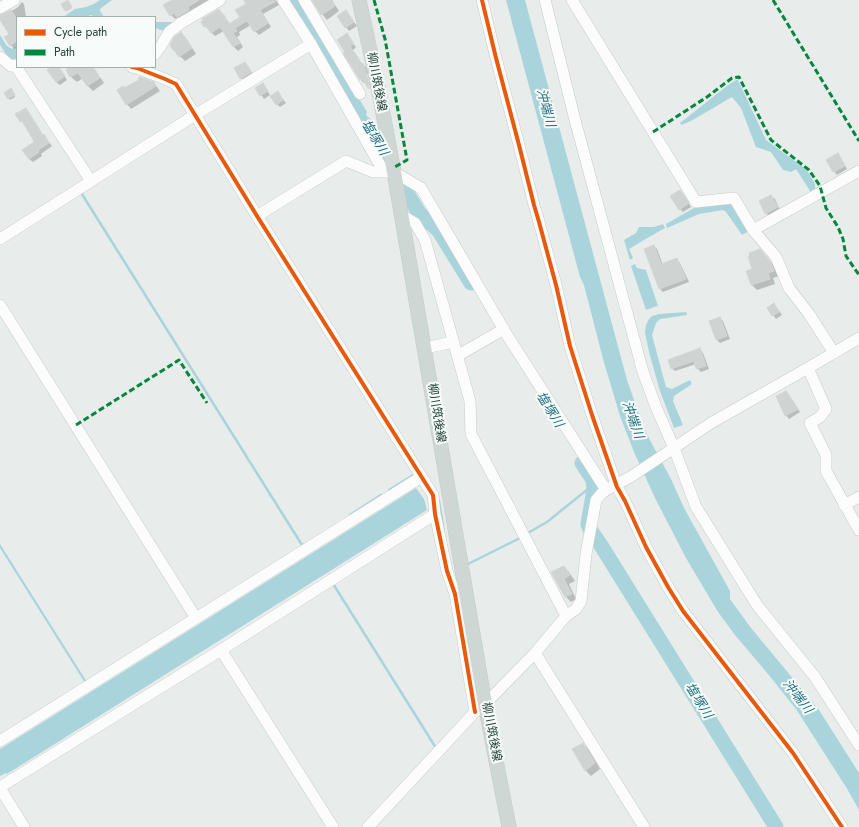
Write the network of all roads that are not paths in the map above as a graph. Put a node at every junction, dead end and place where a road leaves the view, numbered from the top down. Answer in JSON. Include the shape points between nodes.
{"nodes":[{"id":1,"x":14,"y":0,"type":"edge"},
{"id":2,"x":220,"y":0,"type":"edge"},
{"id":3,"x":283,"y":0,"type":"edge"},
{"id":4,"x":304,"y":0,"type":"edge"},
{"id":5,"x":359,"y":0,"type":"edge"},
{"id":6,"x":482,"y":0,"type":"edge"},
{"id":7,"x":544,"y":0,"type":"edge"},
{"id":8,"x":572,"y":0,"type":"edge"},
{"id":9,"x":0,"y":8,"type":"edge"},
{"id":10,"x":310,"y":44,"type":"junction"},
{"id":11,"x":156,"y":53,"type":"edge"},
{"id":12,"x":0,"y":57,"type":"edge"},
{"id":13,"x":16,"y":65,"type":"edge"},
{"id":14,"x":18,"y":68,"type":"edge"},
{"id":15,"x":139,"y":68,"type":"edge"},
{"id":16,"x":360,"y":94,"type":"dead end"},
{"id":17,"x":195,"y":115,"type":"junction"},
{"id":18,"x":859,"y":171,"type":"edge"},
{"id":19,"x":389,"y":172,"type":"junction"},
{"id":20,"x":91,"y":181,"type":"junction"},
{"id":21,"x":401,"y":215,"type":"junction"},
{"id":22,"x":257,"y":216,"type":"junction"},
{"id":23,"x":753,"y":230,"type":"junction"},
{"id":24,"x":0,"y":239,"type":"edge"},
{"id":25,"x":0,"y":305,"type":"edge"},
{"id":26,"x":504,"y":329,"type":"junction"},
{"id":27,"x":859,"y":338,"type":"edge"},
{"id":28,"x":453,"y":342,"type":"junction"},
{"id":29,"x":425,"y":348,"type":"junction"},
{"id":30,"x":834,"y":353,"type":"junction"},
{"id":31,"x":457,"y":356,"type":"junction"},
{"id":32,"x":808,"y":368,"type":"junction"},
{"id":33,"x":670,"y":451,"type":"junction"},
{"id":34,"x":422,"y":477,"type":"junction"},
{"id":35,"x":616,"y":484,"type":"junction"},
{"id":36,"x":606,"y":490,"type":"junction"},
{"id":37,"x":859,"y":496,"type":"edge"},
{"id":38,"x":844,"y":505,"type":"junction"},
{"id":39,"x":435,"y":514,"type":"junction"},
{"id":40,"x":859,"y":530,"type":"edge"},
{"id":41,"x":566,"y":616,"type":"junction"},
{"id":42,"x":196,"y":618,"type":"junction"},
{"id":43,"x":221,"y":650,"type":"junction"},
{"id":44,"x":535,"y":653,"type":"junction"},
{"id":45,"x":480,"y":708,"type":"junction"},
{"id":46,"x":0,"y":741,"type":"edge"},
{"id":47,"x":859,"y":745,"type":"edge"},
{"id":48,"x":0,"y":787,"type":"edge"},
{"id":49,"x":24,"y":827,"type":"edge"},
{"id":50,"x":333,"y":827,"type":"edge"},
{"id":51,"x":368,"y":827,"type":"edge"},
{"id":52,"x":509,"y":827,"type":"edge"},
{"id":53,"x":644,"y":827,"type":"edge"},
{"id":54,"x":842,"y":827,"type":"edge"}],
"edges":[{"from":1,"to":9,"type":"street"},
{"from":2,"to":11,"type":"street","via":[[169,32]]},
{"from":3,"to":10,"type":"street"},
{"from":4,"to":16,"type":"street"},
{"from":5,"to":19,"type":"main road","name":"柳川筑後線","via":[[377,82]]},
{"from":6,"to":35,"type":"street","via":[[570,346]]},
{"from":7,"to":33,"type":"street","via":[[643,372]]},
{"from":8,"to":23,"type":"street","via":[[696,202],[734,198]]},
{"from":10,"to":17,"type":"street"},
{"from":10,"to":19,"type":"street"},
{"from":12,"to":13,"type":"street","via":[[11,66]]},
{"from":14,"to":20,"type":"street"},
{"from":15,"to":17,"type":"street","via":[[176,84]]},
{"from":17,"to":20,"type":"street"},
{"from":17,"to":22,"type":"street"},
{"from":18,"to":23,"type":"street"},
{"from":19,"to":21,"type":"main road","name":"柳川筑後線"},
{"from":19,"to":22,"type":"street","via":[[373,172],[346,161]]},
{"from":19,"to":26,"type":"street","via":[[421,188]]},
{"from":20,"to":24,"type":"street"},
{"from":21,"to":28,"type":"street","via":[[415,223],[425,240]]},
{"from":21,"to":29,"type":"main road","name":"柳川筑後線"},
{"from":22,"to":34,"type":"street"},
{"from":23,"to":30,"type":"street","via":[[776,257],[789,288]]},
{"from":25,"to":42,"type":"street"},
{"from":26,"to":31,"type":"street"},
{"from":26,"to":36,"type":"street"},
{"from":27,"to":30,"type":"street"},
{"from":28,"to":29,"type":"street"},
{"from":28,"to":31,"type":"street"},
{"from":29,"to":45,"type":"main road","name":"柳川筑後線"},
{"from":30,"to":32,"type":"street"},
{"from":31,"to":41,"type":"street","via":[[470,401],[471,434]]},
{"from":32,"to":33,"type":"street","via":[[711,423]]},
{"from":32,"to":38,"type":"street","via":[[826,408],[820,417],[810,423],[826,455],[826,471]]},
{"from":33,"to":35,"type":"street"},
{"from":33,"to":47,"type":"street","via":[[696,507],[752,599],[815,677]]},
{"from":34,"to":39,"type":"street","via":[[433,495]]},
{"from":34,"to":42,"type":"street"},
{"from":35,"to":36,"type":"street"},
{"from":35,"to":54,"type":"street","via":[[668,587],[793,753]]},
{"from":36,"to":41,"type":"street","via":[[596,500],[580,601],[576,609]]},
{"from":37,"to":38,"type":"street"},
{"from":38,"to":40,"type":"street"},
{"from":39,"to":43,"type":"street"},
{"from":39,"to":45,"type":"street","via":[[446,571],[455,594]]},
{"from":41,"to":44,"type":"street"},
{"from":42,"to":46,"type":"street"},
{"from":43,"to":48,"type":"street"},
{"from":43,"to":50,"type":"street"},
{"from":44,"to":45,"type":"street"},
{"from":44,"to":53,"type":"street"},
{"from":45,"to":51,"type":"street"},
{"from":45,"to":52,"type":"main road","name":"柳川筑後線"},
{"from":48,"to":49,"type":"street"}]}
